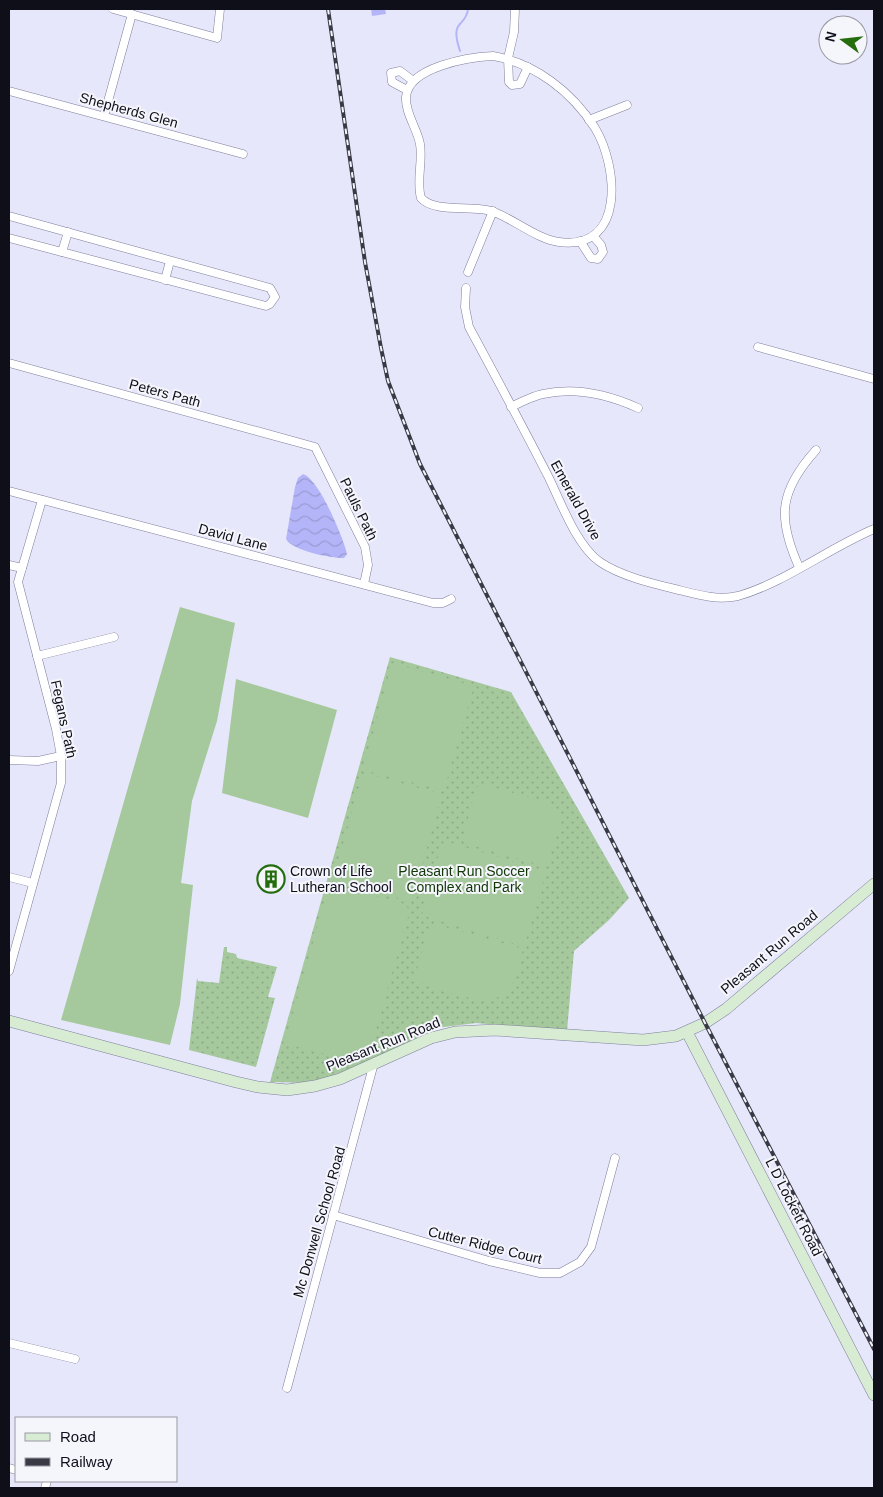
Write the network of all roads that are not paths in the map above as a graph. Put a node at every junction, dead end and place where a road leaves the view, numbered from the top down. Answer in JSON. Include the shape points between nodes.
{"nodes":[{"id":1,"x":113,"y":9,"type":"edge"},
{"id":2,"x":220,"y":9,"type":"edge"},
{"id":3,"x":515,"y":9,"type":"edge"},
{"id":4,"x":132,"y":14,"type":"junction"},
{"id":5,"x":508,"y":58,"type":"junction"},
{"id":6,"x":528,"y":67,"type":"junction"},
{"id":7,"x":412,"y":80,"type":"junction"},
{"id":8,"x":407,"y":90,"type":"junction"},
{"id":9,"x":9,"y":91,"type":"edge"},
{"id":10,"x":627,"y":105,"type":"dead end"},
{"id":11,"x":104,"y":116,"type":"junction"},
{"id":12,"x":590,"y":120,"type":"junction"},
{"id":13,"x":243,"y":154,"type":"dead end"},
{"id":14,"x":493,"y":211,"type":"junction"},
{"id":15,"x":9,"y":216,"type":"edge"},
{"id":16,"x":68,"y":232,"type":"junction"},
{"id":17,"x":594,"y":237,"type":"junction"},
{"id":18,"x":9,"y":238,"type":"edge"},
{"id":19,"x":580,"y":242,"type":"junction"},
{"id":20,"x":62,"y":252,"type":"junction"},
{"id":21,"x":170,"y":261,"type":"junction"},
{"id":22,"x":468,"y":272,"type":"dead end"},
{"id":23,"x":165,"y":280,"type":"junction"},
{"id":24,"x":466,"y":288,"type":"dead end"},
{"id":25,"x":758,"y":347,"type":"dead end"},
{"id":26,"x":9,"y":363,"type":"edge"},
{"id":27,"x":874,"y":379,"type":"edge"},
{"id":28,"x":511,"y":407,"type":"junction"},
{"id":29,"x":638,"y":408,"type":"dead end"},
{"id":30,"x":315,"y":447,"type":"joint"},
{"id":31,"x":816,"y":450,"type":"dead end"},
{"id":32,"x":9,"y":491,"type":"edge"},
{"id":33,"x":42,"y":500,"type":"junction"},
{"id":34,"x":874,"y":530,"type":"edge"},
{"id":35,"x":9,"y":565,"type":"edge"},
{"id":36,"x":799,"y":567,"type":"junction"},
{"id":37,"x":22,"y":568,"type":"junction"},
{"id":38,"x":364,"y":584,"type":"junction"},
{"id":39,"x":451,"y":599,"type":"dead end"},
{"id":40,"x":114,"y":637,"type":"dead end"},
{"id":41,"x":37,"y":656,"type":"junction"},
{"id":42,"x":61,"y":756,"type":"junction"},
{"id":43,"x":9,"y":760,"type":"edge"},
{"id":44,"x":9,"y":877,"type":"edge"},
{"id":45,"x":33,"y":883,"type":"junction"},
{"id":46,"x":874,"y":884,"type":"edge"},
{"id":47,"x":9,"y":971,"type":"edge"},
{"id":48,"x":9,"y":1021,"type":"edge"},
{"id":49,"x":687,"y":1032,"type":"junction"},
{"id":50,"x":374,"y":1064,"type":"junction"},
{"id":51,"x":615,"y":1158,"type":"dead end"},
{"id":52,"x":333,"y":1215,"type":"junction"},
{"id":53,"x":10,"y":1343,"type":"edge"},
{"id":54,"x":9,"y":1352,"type":"edge"},
{"id":55,"x":75,"y":1360,"type":"dead end"},
{"id":56,"x":288,"y":1388,"type":"dead end"},
{"id":57,"x":874,"y":1395,"type":"edge"}],
"edges":[{"from":1,"to":4,"type":"street"},
{"from":2,"to":4,"type":"street","via":[[217,38]]},
{"from":3,"to":5,"type":"street"},
{"from":4,"to":11,"type":"street"},
{"from":5,"to":6,"type":"street"},
{"from":5,"to":6,"type":"street","via":[[507,78],[512,85],[523,81]]},
{"from":5,"to":7,"type":"street","via":[[473,56]]},
{"from":6,"to":12,"type":"street","via":[[540,72],[559,88]]},
{"from":7,"to":8,"type":"street"},
{"from":7,"to":8,"type":"street","via":[[400,70],[391,73],[392,82]]},
{"from":8,"to":14,"type":"street","via":[[406,108],[422,154],[422,198],[443,207]]},
{"from":9,"to":11,"type":"street","name":"Shepherds Glen"},
{"from":10,"to":12,"type":"street"},
{"from":11,"to":13,"type":"street","name":"Shepherds Glen"},
{"from":12,"to":17,"type":"street","via":[[601,141],[611,174],[611,206]]},
{"from":14,"to":19,"type":"street","via":[[557,242]]},
{"from":14,"to":22,"type":"street"},
{"from":15,"to":16,"type":"street"},
{"from":16,"to":20,"type":"street"},
{"from":16,"to":21,"type":"street"},
{"from":17,"to":19,"type":"street"},
{"from":17,"to":19,"type":"street","via":[[603,252],[598,258],[591,258]]},
{"from":18,"to":20,"type":"street"},
{"from":20,"to":23,"type":"street"},
{"from":21,"to":23,"type":"street"},
{"from":21,"to":23,"type":"street","via":[[270,288],[275,297],[266,306]]},
{"from":24,"to":28,"type":"street","name":"Emerald Drive","via":[[469,327]]},
{"from":25,"to":27,"type":"street"},
{"from":26,"to":30,"type":"street","name":"Peters Path"},
{"from":28,"to":29,"type":"street","via":[[542,394],[575,391],[623,401]]},
{"from":28,"to":36,"type":"street","name":"Emerald Drive","via":[[583,543],[607,566],[650,583],[722,598],[764,587]]},
{"from":30,"to":38,"type":"street","name":"Pauls Path","via":[[365,546],[368,564]]},
{"from":31,"to":36,"type":"street","via":[[797,474],[786,504],[787,540]]},
{"from":32,"to":33,"type":"street","name":"David Lane"},
{"from":33,"to":37,"type":"street","name":"Fegans Path"},
{"from":33,"to":38,"type":"street","name":"David Lane"},
{"from":34,"to":36,"type":"street","name":"Emerald Drive"},
{"from":35,"to":37,"type":"street"},
{"from":37,"to":41,"type":"street","name":"Fegans Path","via":[[18,582]]},
{"from":38,"to":39,"type":"street","name":"David Lane","via":[[433,603]]},
{"from":40,"to":41,"type":"street"},
{"from":41,"to":42,"type":"street","name":"Fegans Path"},
{"from":42,"to":43,"type":"street","via":[[38,761]]},
{"from":42,"to":45,"type":"street","name":"Fegans Path","via":[[61,783]]},
{"from":44,"to":45,"type":"street"},
{"from":45,"to":47,"type":"street","name":"Fegans Path"},
{"from":46,"to":49,"type":"main road","name":"Pleasant Run Road","via":[[726,1009]]},
{"from":48,"to":50,"type":"main road","name":"Pleasant Run Road","via":[[258,1087],[287,1090],[315,1086]]},
{"from":49,"to":50,"type":"main road","name":"Pleasant Run Road","via":[[643,1040],[495,1030],[455,1032],[430,1038]]},
{"from":49,"to":57,"type":"main road","name":"L D Lockett Road"},
{"from":50,"to":52,"type":"street","name":"Mc Donwell School Road"},
{"from":51,"to":52,"type":"street","name":"Cutter Ridge Court","via":[[591,1247],[580,1262],[560,1273],[489,1261]]},
{"from":52,"to":56,"type":"street","name":"Mc Donwell School Road"},
{"from":53,"to":54,"type":"street"},
{"from":53,"to":55,"type":"street"}]}
